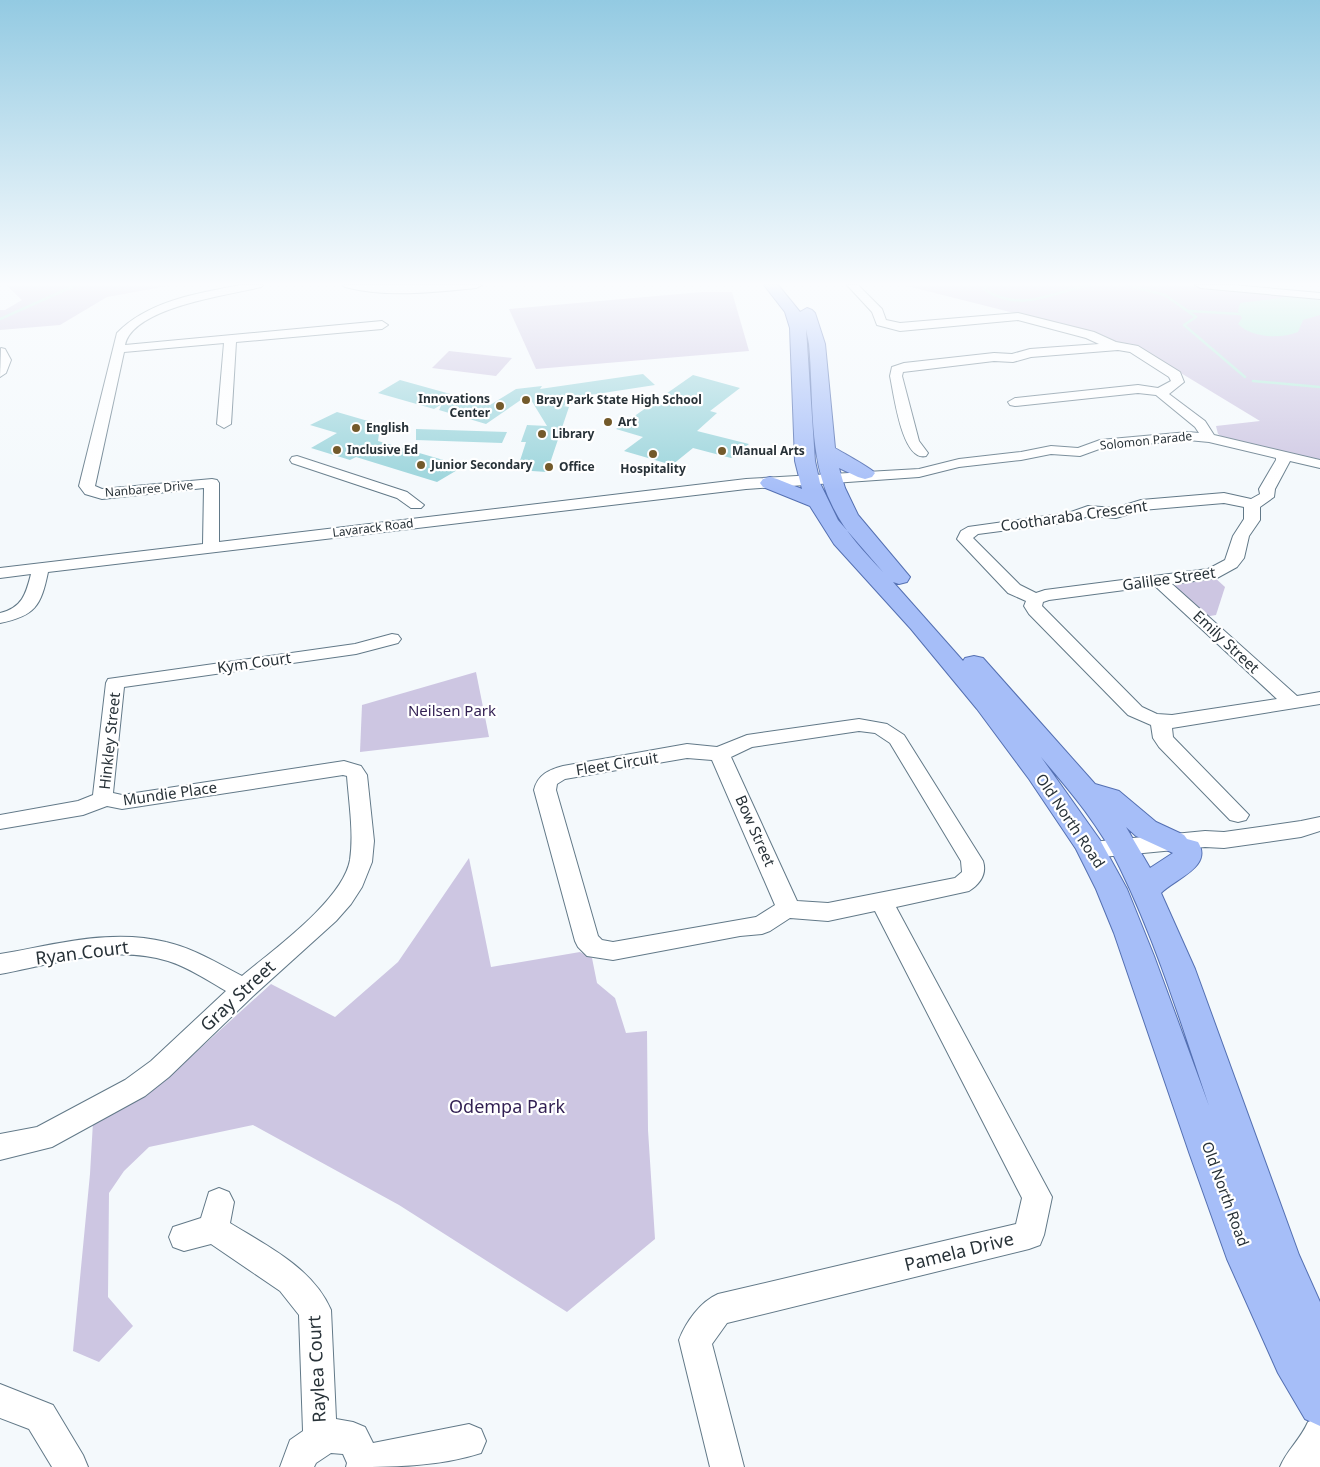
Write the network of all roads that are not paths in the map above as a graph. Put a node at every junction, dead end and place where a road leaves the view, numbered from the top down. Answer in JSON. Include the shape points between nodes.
{"nodes":[{"id":1,"x":2,"y":353,"type":"edge"},
{"id":2,"x":117,"y":353,"type":"edge"},
{"id":3,"x":229,"y":353,"type":"edge"},
{"id":4,"x":801,"y":353,"type":"edge"},
{"id":5,"x":818,"y":353,"type":"edge"},
{"id":6,"x":1025,"y":353,"type":"edge"},
{"id":7,"x":1141,"y":353,"type":"edge"},
{"id":8,"x":0,"y":373,"type":"edge"},
{"id":9,"x":1161,"y":392,"type":"junction"},
{"id":10,"x":1015,"y":402,"type":"dead end"},
{"id":11,"x":224,"y":424,"type":"dead end"},
{"id":12,"x":1202,"y":433,"type":"junction"},
{"id":13,"x":827,"y":451,"type":"junction"},
{"id":14,"x":921,"y":453,"type":"dead end"},
{"id":15,"x":1284,"y":455,"type":"junction"},
{"id":16,"x":298,"y":460,"type":"dead end"},
{"id":17,"x":1320,"y":464,"type":"edge"},
{"id":18,"x":940,"y":467,"type":"junction"},
{"id":19,"x":865,"y":472,"type":"junction"},
{"id":20,"x":817,"y":479,"type":"junction"},
{"id":21,"x":760,"y":482,"type":"junction"},
{"id":22,"x":1253,"y":504,"type":"junction"},
{"id":23,"x":416,"y":505,"type":"dead end"},
{"id":24,"x":211,"y":548,"type":"junction"},
{"id":25,"x":41,"y":568,"type":"junction"},
{"id":26,"x":0,"y":573,"type":"edge"},
{"id":27,"x":1160,"y":581,"type":"junction"},
{"id":28,"x":1036,"y":599,"type":"junction"},
{"id":29,"x":0,"y":618,"type":"edge"},
{"id":30,"x":392,"y":639,"type":"dead end"},
{"id":31,"x":116,"y":683,"type":"joint"},
{"id":32,"x":1320,"y":698,"type":"edge"},
{"id":33,"x":1293,"y":703,"type":"junction"},
{"id":34,"x":1161,"y":722,"type":"junction"},
{"id":35,"x":720,"y":754,"type":"junction"},
{"id":36,"x":344,"y":768,"type":"joint"},
{"id":37,"x":1084,"y":790,"type":"junction"},
{"id":38,"x":105,"y":798,"type":"junction"},
{"id":39,"x":1238,"y":815,"type":"dead end"},
{"id":40,"x":0,"y":822,"type":"edge"},
{"id":41,"x":1320,"y":824,"type":"edge"},
{"id":42,"x":1181,"y":846,"type":"junction"},
{"id":43,"x":1111,"y":854,"type":"junction"},
{"id":44,"x":1146,"y":890,"type":"junction"},
{"id":45,"x":881,"y":900,"type":"junction"},
{"id":46,"x":789,"y":909,"type":"junction"},
{"id":47,"x":0,"y":964,"type":"edge"},
{"id":48,"x":244,"y":989,"type":"junction"},
{"id":49,"x":0,"y":1147,"type":"edge"},
{"id":50,"x":184,"y":1237,"type":"dead end"},
{"id":51,"x":1320,"y":1344,"type":"edge"},
{"id":52,"x":0,"y":1401,"type":"edge"},
{"id":53,"x":1320,"y":1404,"type":"edge"},
{"id":54,"x":1320,"y":1434,"type":"edge"},
{"id":55,"x":320,"y":1440,"type":"junction"},
{"id":56,"x":469,"y":1441,"type":"dead end"},
{"id":57,"x":363,"y":1464,"type":"edge"},
{"id":58,"x":71,"y":1467,"type":"edge"},
{"id":59,"x":297,"y":1467,"type":"edge"},
{"id":60,"x":726,"y":1467,"type":"edge"},
{"id":61,"x":1297,"y":1467,"type":"edge"}],
"edges":[{"from":1,"to":8,"type":"street","via":[[5,360]]},
{"from":2,"to":24,"type":"street","name":"Nanbaree Drive","via":[[88,489],[102,494],[212,483]]},
{"from":3,"to":11,"type":"street"},
{"from":4,"to":20,"type":"main road","name":"Old North Road"},
{"from":5,"to":13,"type":"main road","name":"Old North Road"},
{"from":6,"to":14,"type":"street","via":[[1012,358],[987,358],[896,370],[912,441]]},
{"from":7,"to":9,"type":"street","via":[[1175,376],[1178,382]]},
{"from":9,"to":10,"type":"street","via":[[1138,389]]},
{"from":9,"to":12,"type":"street"},
{"from":12,"to":15,"type":"street","name":"Solomon Parade"},
{"from":12,"to":18,"type":"street","name":"Solomon Parade","via":[[1100,444],[1080,452],[1050,450]]},
{"from":13,"to":19,"type":"main road"},
{"from":13,"to":20,"type":"main road","name":"Old North Road"},
{"from":15,"to":17,"type":"street","name":"Solomon Parade"},
{"from":15,"to":22,"type":"street","name":"Galilee Street","via":[[1266,497]]},
{"from":16,"to":23,"type":"street","via":[[402,495]]},
{"from":18,"to":19,"type":"street","name":"Solomon Parade"},
{"from":18,"to":20,"type":"street","name":"Solomon Parade","via":[[919,473]]},
{"from":19,"to":20,"type":"street","name":"Solomon Parade"},
{"from":20,"to":21,"type":"main road"},
{"from":20,"to":21,"type":"main road"},
{"from":20,"to":37,"type":"main road","name":"Old North Road"},
{"from":20,"to":43,"type":"main road","name":"Old North Road","via":[[846,545],[909,613]]},
{"from":21,"to":24,"type":"street","name":"Lavarack Road"},
{"from":22,"to":27,"type":"street","name":"Galilee Street","via":[[1252,520],[1240,534],[1232,565],[1211,574]]},
{"from":22,"to":28,"type":"street","name":"Cootharaba Crescent","via":[[1224,498],[1141,505],[1122,512],[1088,511],[1070,517],[974,530],[967,534],[965,540],[968,544],[1014,589]]},
{"from":24,"to":25,"type":"street","name":"Lavarack Road"},
{"from":25,"to":26,"type":"street","name":"Lavarack Road"},
{"from":25,"to":29,"type":"street","via":[[33,601],[21,612]]},
{"from":27,"to":28,"type":"street","name":"Galilee Street","via":[[1045,595]]},
{"from":27,"to":33,"type":"street","name":"Emily Street"},
{"from":28,"to":34,"type":"street","via":[[1035,610],[1135,711]]},
{"from":30,"to":31,"type":"street","name":"Kym Court","via":[[356,649]]},
{"from":31,"to":38,"type":"street","name":"Hinkley Street","via":[[102,793]]},
{"from":32,"to":33,"type":"street"},
{"from":33,"to":34,"type":"street"},
{"from":34,"to":39,"type":"street","via":[[1166,742]]},
{"from":35,"to":45,"type":"street","via":[[747,741],[859,725],[880,728],[897,739],[974,869],[969,881],[961,885]]},
{"from":35,"to":46,"type":"street","name":"Bow Street"},
{"from":35,"to":46,"type":"street","name":"Fleet Circuit","via":[[687,751],[564,773],[546,783],[545,790],[584,935],[596,949],[613,951],[762,925]]},
{"from":36,"to":38,"type":"street","name":"Mundie Place","via":[[122,802]]},
{"from":36,"to":48,"type":"street","name":"Gray Street","via":[[354,771],[357,776],[363,841],[361,862],[354,881],[328,915]]},
{"from":37,"to":42,"type":"main road","via":[[1108,798],[1146,829]]},
{"from":37,"to":43,"type":"main road","name":"Old North Road"},
{"from":38,"to":40,"type":"street","name":"Mundie Place","via":[[83,808]]},
{"from":41,"to":42,"type":"street"},
{"from":42,"to":43,"type":"street"},
{"from":42,"to":44,"type":"main road","via":[[1188,858]]},
{"from":43,"to":44,"type":"main road","name":"Old North Road"},
{"from":43,"to":53,"type":"main road","name":"Old North Road","via":[[1126,921],[1247,1255],[1292,1356]]},
{"from":44,"to":51,"type":"main road","name":"Old North Road","via":[[1180,969],[1280,1258]]},
{"from":45,"to":46,"type":"street","via":[[828,912]]},
{"from":45,"to":60,"type":"street","name":"Pamela Drive","via":[[1037,1197],[1029,1235],[718,1310],[695,1340]]},
{"from":47,"to":48,"type":"street","name":"Ryan Court","via":[[98,948],[134,946],[166,951]]},
{"from":48,"to":49,"type":"street","name":"Gray Street","via":[[160,1070],[135,1088],[42,1138]]},
{"from":50,"to":55,"type":"street","name":"Raylea Court","via":[[216,1215],[291,1280],[316,1310]]},
{"from":52,"to":58,"type":"street","via":[[41,1417]]},
{"from":54,"to":61,"type":"street","via":[[1316,1446]]},
{"from":55,"to":57,"type":"street","name":"Raylea Court","via":[[327,1435],[353,1439]]},
{"from":55,"to":59,"type":"street","name":"Raylea Court","via":[[302,1452]]},
{"from":56,"to":57,"type":"street","name":"Raylea Court"}]}
